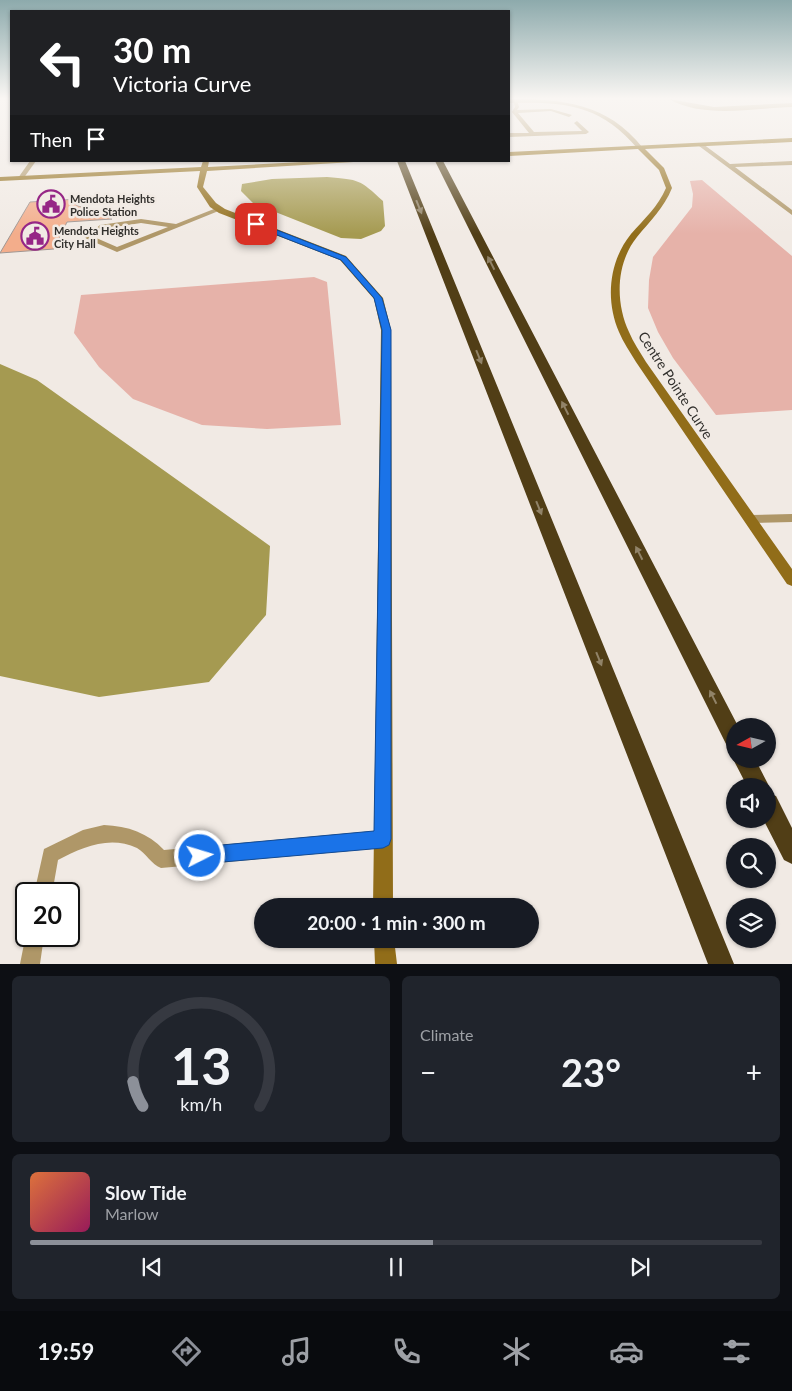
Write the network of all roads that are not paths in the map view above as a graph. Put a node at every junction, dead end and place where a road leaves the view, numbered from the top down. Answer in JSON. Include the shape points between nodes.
{"nodes":[{"id":1,"x":637,"y":144,"type":"edge"},
{"id":2,"x":719,"y":144,"type":"edge"},
{"id":3,"x":701,"y":145,"type":"junction"},
{"id":4,"x":640,"y":148,"type":"junction"},
{"id":5,"x":510,"y":154,"type":"edge"},
{"id":6,"x":31,"y":162,"type":"edge"},
{"id":7,"x":326,"y":162,"type":"edge"},
{"id":8,"x":401,"y":162,"type":"edge"},
{"id":9,"x":440,"y":162,"type":"edge"},
{"id":10,"x":792,"y":163,"type":"edge"},
{"id":11,"x":204,"y":165,"type":"edge"},
{"id":12,"x":729,"y":166,"type":"junction"},
{"id":13,"x":21,"y":178,"type":"junction"},
{"id":14,"x":0,"y":180,"type":"edge"},
{"id":15,"x":219,"y":209,"type":"junction"},
{"id":16,"x":792,"y":213,"type":"edge"},
{"id":17,"x":176,"y":226,"type":"junction"},
{"id":18,"x":792,"y":518,"type":"edge"},
{"id":19,"x":750,"y":519,"type":"junction"},
{"id":20,"x":792,"y":580,"type":"edge"},
{"id":21,"x":726,"y":723,"type":"edge"},
{"id":22,"x":776,"y":820,"type":"edge"},
{"id":23,"x":383,"y":839,"type":"junction"},
{"id":24,"x":792,"y":852,"type":"edge"},
{"id":25,"x":45,"y":882,"type":"edge"},
{"id":26,"x":383,"y":898,"type":"edge"},
{"id":27,"x":33,"y":947,"type":"edge"},
{"id":28,"x":385,"y":948,"type":"edge"},
{"id":29,"x":30,"y":964,"type":"edge"},
{"id":30,"x":386,"y":964,"type":"edge"},
{"id":31,"x":721,"y":964,"type":"edge"}],
"edges":[{"from":1,"to":4,"type":"street"},
{"from":2,"to":3,"type":"street"},
{"from":3,"to":4,"type":"street"},
{"from":3,"to":12,"type":"lane"},
{"from":4,"to":5,"type":"street"},
{"from":4,"to":19,"type":"street","name":"Centre Pointe Curve","via":[[662,169],[669,188],[664,204],[632,238],[619,260],[614,289],[621,326],[641,362]]},
{"from":6,"to":13,"type":"lane"},
{"from":7,"to":11,"type":"street"},
{"from":8,"to":31,"type":"highway","one_way":true},
{"from":21,"to":9,"type":"highway","one_way":true},
{"from":10,"to":12,"type":"lane"},
{"from":11,"to":13,"type":"street"},
{"from":11,"to":15,"type":"street","via":[[200,187]]},
{"from":12,"to":16,"type":"lane"},
{"from":13,"to":14,"type":"street"},
{"from":15,"to":17,"type":"lane"},
{"from":15,"to":23,"type":"street","via":[[344,258],[378,298],[386,330]]},
{"from":17,"to":17,"type":"lane","via":[[117,250],[89,238],[100,227],[141,222]]},
{"from":18,"to":19,"type":"lane"},
{"from":19,"to":20,"type":"street","name":"Centre Pointe Curve"},
{"from":22,"to":24,"type":"highway"},
{"from":23,"to":25,"type":"lane","via":[[161,859],[141,841],[109,833],[79,839],[50,855]]},
{"from":23,"to":26,"type":"street"},
{"from":27,"to":29,"type":"lane"},
{"from":28,"to":30,"type":"street"}]}
